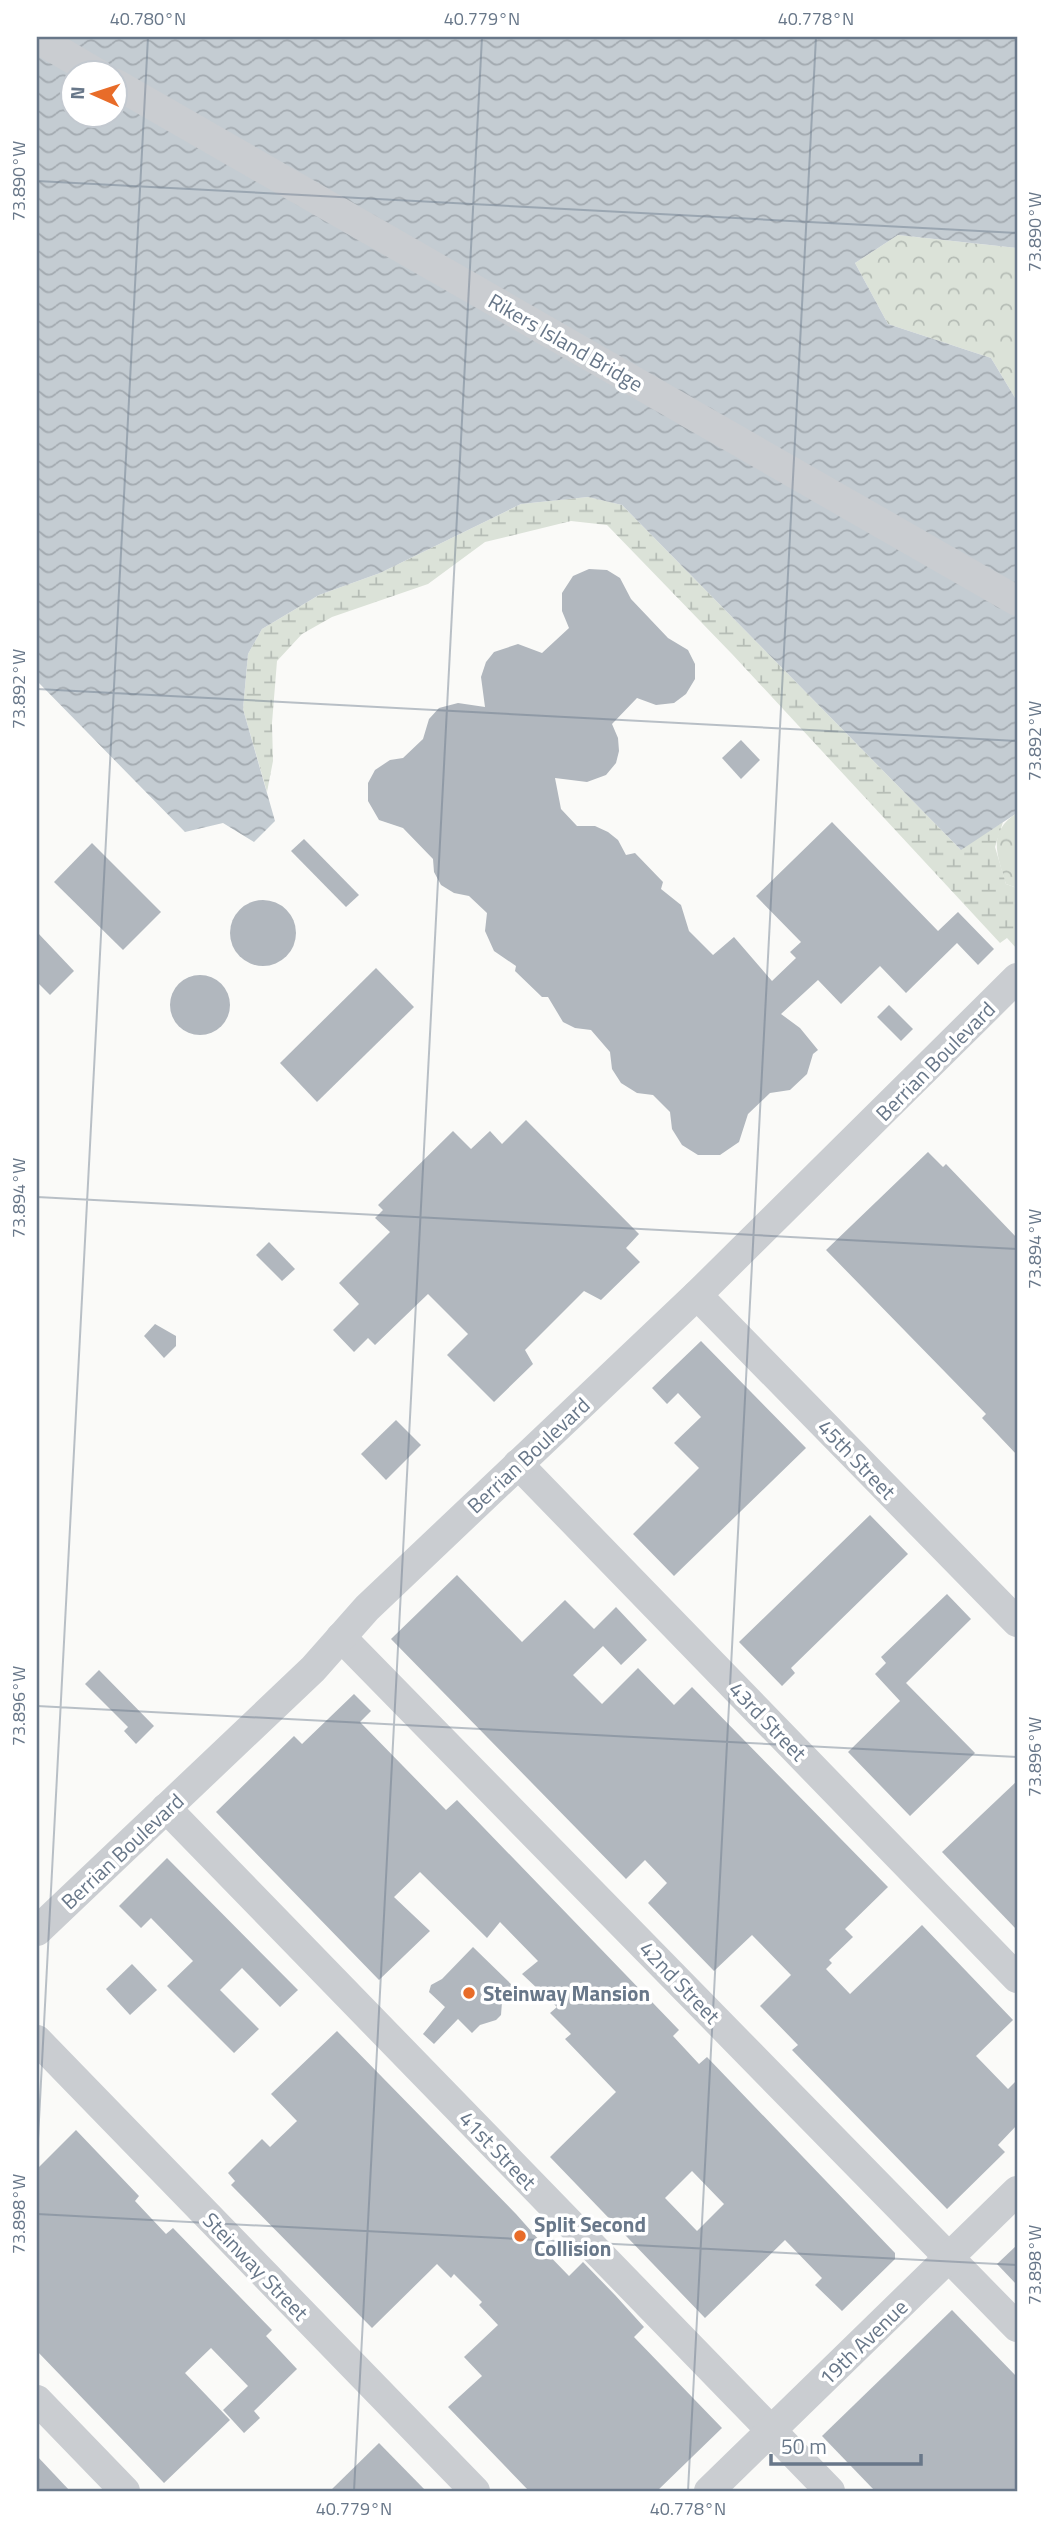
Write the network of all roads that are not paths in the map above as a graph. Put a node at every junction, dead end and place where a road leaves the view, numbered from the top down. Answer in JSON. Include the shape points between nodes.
{"nodes":[{"id":1,"x":37,"y":38,"type":"edge"},
{"id":2,"x":74,"y":60,"type":"edge"},
{"id":3,"x":130,"y":92,"type":"edge"},
{"id":4,"x":1017,"y":601,"type":"edge"},
{"id":5,"x":1017,"y":978,"type":"edge"},
{"id":6,"x":697,"y":1295,"type":"junction"},
{"id":7,"x":518,"y":1464,"type":"junction"},
{"id":8,"x":1017,"y":1622,"type":"edge"},
{"id":9,"x":341,"y":1637,"type":"junction"},
{"id":10,"x":166,"y":1808,"type":"junction"},
{"id":11,"x":37,"y":1931,"type":"edge"},
{"id":12,"x":1017,"y":1978,"type":"edge"},
{"id":13,"x":37,"y":2040,"type":"edge"},
{"id":14,"x":1017,"y":2192,"type":"edge"},
{"id":15,"x":950,"y":2257,"type":"junction"},
{"id":16,"x":1017,"y":2327,"type":"edge"},
{"id":17,"x":37,"y":2400,"type":"edge"},
{"id":18,"x":772,"y":2431,"type":"junction"},
{"id":19,"x":125,"y":2491,"type":"edge"},
{"id":20,"x":475,"y":2491,"type":"edge"},
{"id":21,"x":709,"y":2491,"type":"edge"},
{"id":22,"x":830,"y":2491,"type":"edge"}],
"edges":[{"from":1,"to":2,"type":"street"},
{"from":3,"to":4,"type":"street","name":"Rikers Island Bridge"},
{"from":5,"to":6,"type":"street","name":"Berrian Boulevard"},
{"from":6,"to":7,"type":"street","name":"Berrian Boulevard"},
{"from":6,"to":8,"type":"street","name":"45th Street"},
{"from":7,"to":9,"type":"street","name":"Berrian Boulevard"},
{"from":7,"to":12,"type":"street","name":"43rd Street"},
{"from":9,"to":10,"type":"street","name":"Berrian Boulevard"},
{"from":9,"to":15,"type":"street","name":"42nd Street"},
{"from":10,"to":11,"type":"street","name":"Berrian Boulevard"},
{"from":10,"to":18,"type":"street","name":"41st Street"},
{"from":13,"to":20,"type":"street","name":"Steinway Street"},
{"from":14,"to":15,"type":"street","name":"19th Avenue"},
{"from":15,"to":16,"type":"street","name":"42nd Street"},
{"from":15,"to":18,"type":"street","name":"19th Avenue"},
{"from":17,"to":19,"type":"street"},
{"from":18,"to":21,"type":"street","name":"19th Avenue"},
{"from":18,"to":22,"type":"street","name":"41st Street"}]}
